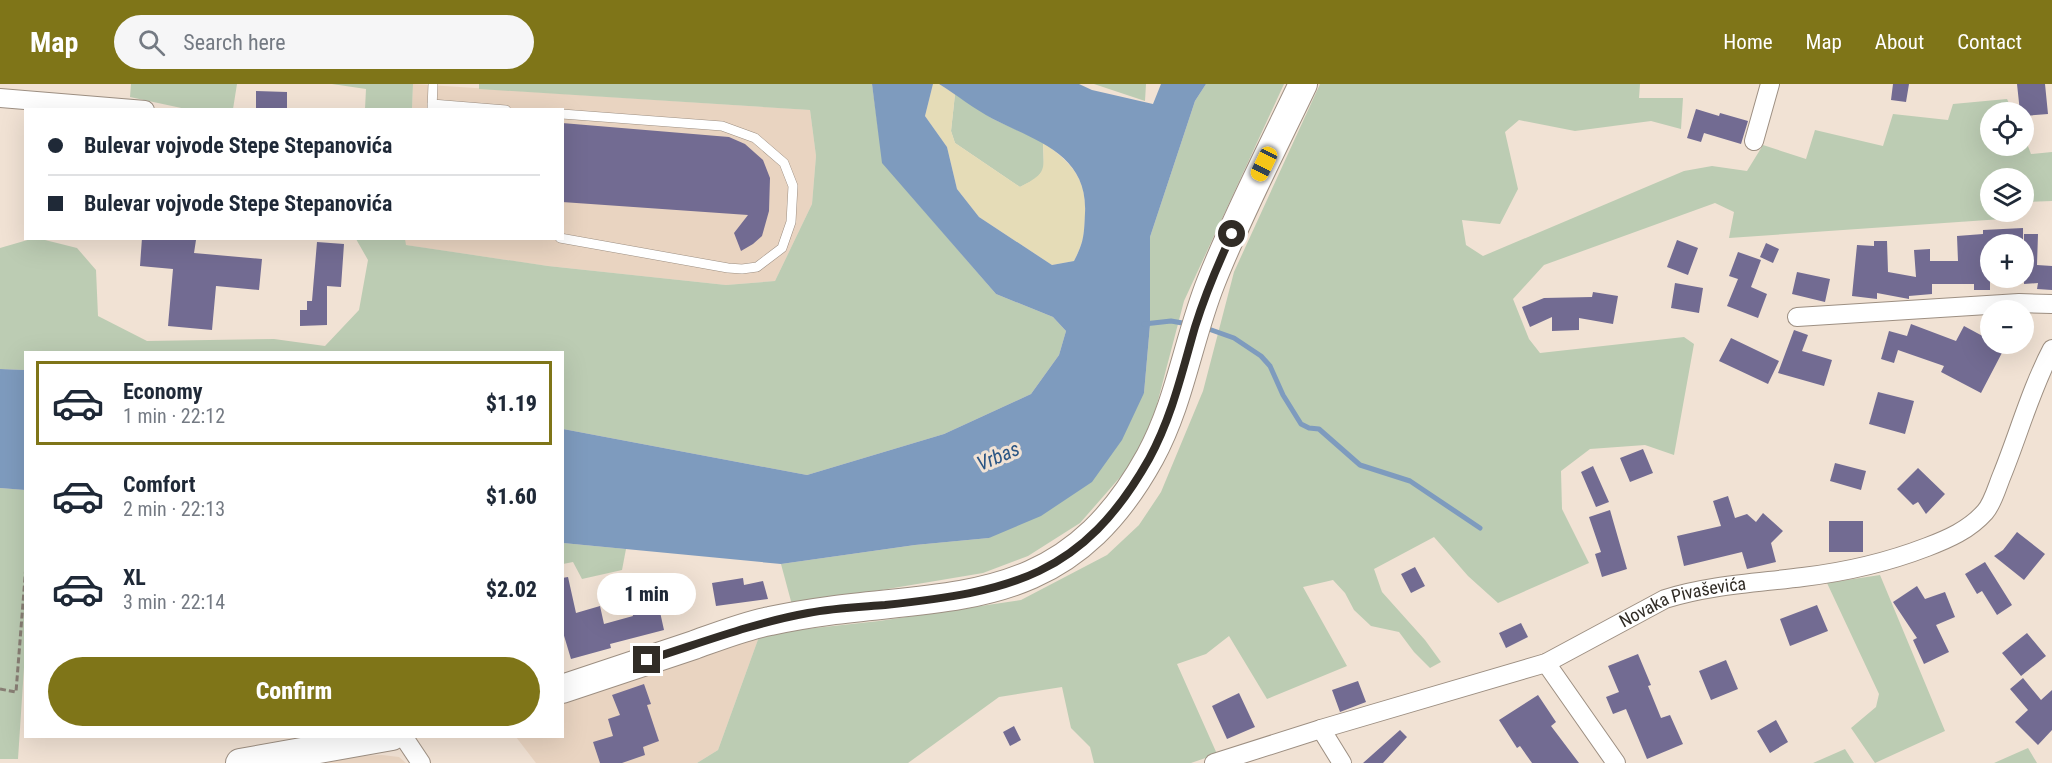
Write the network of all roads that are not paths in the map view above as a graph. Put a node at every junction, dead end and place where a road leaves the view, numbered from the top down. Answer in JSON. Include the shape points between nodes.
{"nodes":[{"id":1,"x":433,"y":84,"type":"edge"},
{"id":2,"x":1304,"y":84,"type":"edge"},
{"id":3,"x":1770,"y":84,"type":"edge"},
{"id":4,"x":0,"y":98,"type":"edge"},
{"id":5,"x":432,"y":107,"type":"edge"},
{"id":6,"x":121,"y":108,"type":"edge"},
{"id":7,"x":457,"y":108,"type":"edge"},
{"id":8,"x":564,"y":114,"type":"edge"},
{"id":9,"x":1754,"y":141,"type":"dead end"},
{"id":10,"x":564,"y":239,"type":"edge"},
{"id":11,"x":2052,"y":303,"type":"edge"},
{"id":12,"x":1797,"y":317,"type":"dead end"},
{"id":13,"x":2052,"y":349,"type":"edge"},
{"id":14,"x":1546,"y":663,"type":"junction"},
{"id":15,"x":564,"y":688,"type":"edge"},
{"id":16,"x":1321,"y":729,"type":"junction"},
{"id":17,"x":381,"y":738,"type":"edge"},
{"id":18,"x":404,"y":738,"type":"edge"},
{"id":19,"x":240,"y":763,"type":"edge"},
{"id":20,"x":421,"y":763,"type":"edge"},
{"id":21,"x":1214,"y":763,"type":"edge"},
{"id":22,"x":1342,"y":763,"type":"edge"},
{"id":23,"x":1616,"y":763,"type":"edge"}],
"edges":[{"from":1,"to":5,"type":"lane"},
{"from":2,"to":15,"type":"main road","via":[[1228,242],[1157,443],[1116,508],[1097,531],[1068,555],[1005,585],[972,593],[766,621]]},
{"from":3,"to":9,"type":"street"},
{"from":4,"to":6,"type":"street"},
{"from":5,"to":7,"type":"lane"},
{"from":8,"to":10,"type":"lane","via":[[722,126],[756,138],[784,163],[793,186],[790,222],[782,248],[757,267],[728,268]]},
{"from":11,"to":12,"type":"street"},
{"from":13,"to":14,"type":"street","name":"Novaka Pivaševića","via":[[1986,511],[1964,531],[1863,566],[1674,596]]},
{"from":14,"to":16,"type":"street","name":"Novaka Pivaševića"},
{"from":14,"to":23,"type":"street"},
{"from":16,"to":21,"type":"street","name":"Novaka Pivaševića"},
{"from":16,"to":22,"type":"street"},
{"from":17,"to":19,"type":"main road"},
{"from":18,"to":20,"type":"street"}]}
